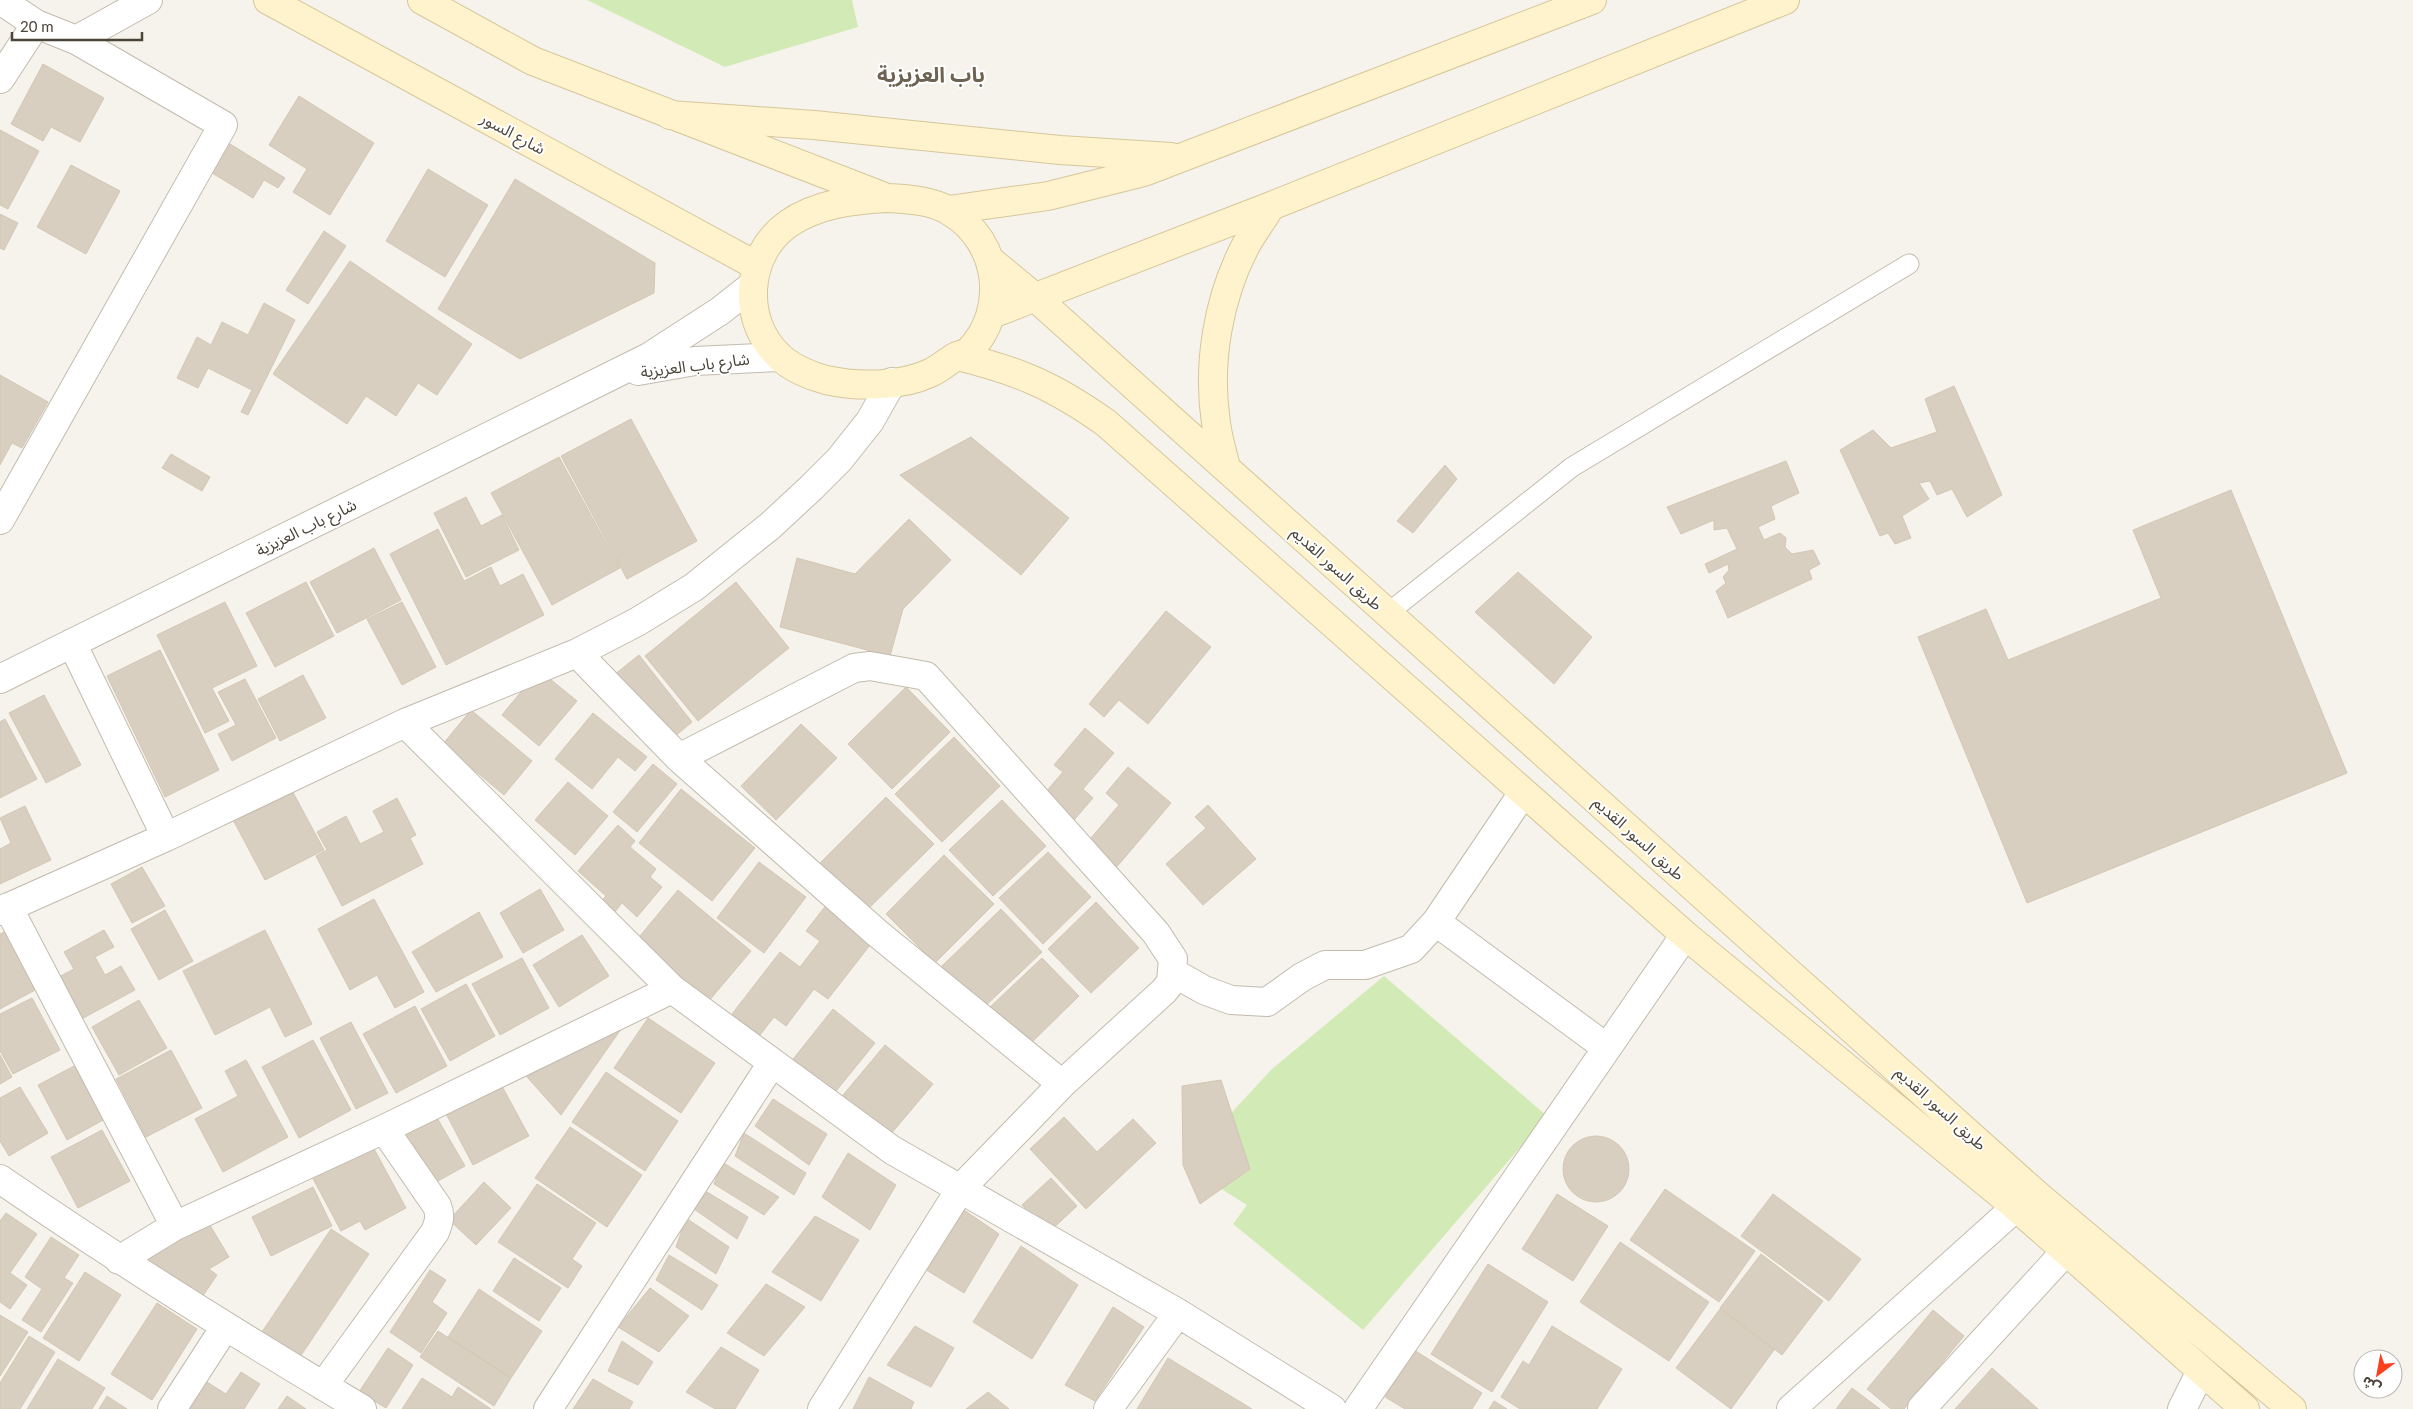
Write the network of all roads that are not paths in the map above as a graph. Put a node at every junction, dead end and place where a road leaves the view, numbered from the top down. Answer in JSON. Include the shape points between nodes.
{"nodes":[{"id":1,"x":0,"y":0,"type":"edge"},
{"id":2,"x":148,"y":0,"type":"edge"},
{"id":3,"x":268,"y":0,"type":"edge"},
{"id":4,"x":422,"y":0,"type":"edge"},
{"id":5,"x":1592,"y":0,"type":"edge"},
{"id":6,"x":1785,"y":0,"type":"edge"},
{"id":7,"x":36,"y":24,"type":"junction"},
{"id":8,"x":76,"y":40,"type":"junction"},
{"id":9,"x":0,"y":79,"type":"edge"},
{"id":10,"x":670,"y":115,"type":"junction"},
{"id":11,"x":1183,"y":158,"type":"junction"},
{"id":12,"x":886,"y":198,"type":"junction"},
{"id":13,"x":1271,"y":206,"type":"junction"},
{"id":14,"x":950,"y":210,"type":"junction"},
{"id":15,"x":991,"y":261,"type":"junction"},
{"id":16,"x":1909,"y":264,"type":"dead end"},
{"id":17,"x":755,"y":275,"type":"junction"},
{"id":18,"x":1036,"y":298,"type":"junction"},
{"id":19,"x":992,"y":314,"type":"junction"},
{"id":20,"x":957,"y":356,"type":"junction"},
{"id":21,"x":779,"y":357,"type":"junction"},
{"id":22,"x":612,"y":376,"type":"junction"},
{"id":23,"x":892,"y":382,"type":"junction"},
{"id":24,"x":1226,"y":468,"type":"junction"},
{"id":25,"x":0,"y":520,"type":"edge"},
{"id":26,"x":1388,"y":613,"type":"junction"},
{"id":27,"x":72,"y":643,"type":"junction"},
{"id":28,"x":577,"y":653,"type":"junction"},
{"id":29,"x":0,"y":679,"type":"edge"},
{"id":30,"x":405,"y":723,"type":"junction"},
{"id":31,"x":679,"y":758,"type":"junction"},
{"id":32,"x":1522,"y":792,"type":"junction"},
{"id":33,"x":166,"y":837,"type":"junction"},
{"id":34,"x":4,"y":909,"type":"edge"},
{"id":35,"x":1436,"y":922,"type":"junction"},
{"id":36,"x":1685,"y":935,"type":"junction"},
{"id":37,"x":1174,"y":973,"type":"junction"},
{"id":38,"x":672,"y":990,"type":"junction"},
{"id":39,"x":1607,"y":1048,"type":"junction"},
{"id":40,"x":772,"y":1063,"type":"junction"},
{"id":41,"x":1062,"y":1084,"type":"junction"},
{"id":42,"x":384,"y":1128,"type":"junction"},
{"id":43,"x":0,"y":1179,"type":"edge"},
{"id":44,"x":961,"y":1188,"type":"junction"},
{"id":45,"x":2026,"y":1200,"type":"junction"},
{"id":46,"x":175,"y":1226,"type":"junction"},
{"id":47,"x":2066,"y":1251,"type":"junction"},
{"id":48,"x":119,"y":1260,"type":"junction"},
{"id":49,"x":1178,"y":1313,"type":"junction"},
{"id":50,"x":225,"y":1327,"type":"junction"},
{"id":51,"x":2201,"y":1371,"type":"junction"},
{"id":52,"x":323,"y":1386,"type":"junction"},
{"id":53,"x":1368,"y":1406,"type":"edge"},
{"id":54,"x":1922,"y":1408,"type":"edge"},
{"id":55,"x":172,"y":1409,"type":"edge"},
{"id":56,"x":362,"y":1409,"type":"edge"},
{"id":57,"x":548,"y":1409,"type":"edge"},
{"id":58,"x":822,"y":1409,"type":"edge"},
{"id":59,"x":1108,"y":1409,"type":"edge"},
{"id":60,"x":1332,"y":1409,"type":"edge"},
{"id":61,"x":1791,"y":1409,"type":"edge"},
{"id":62,"x":2182,"y":1409,"type":"edge"},
{"id":63,"x":2245,"y":1409,"type":"edge"},
{"id":64,"x":2292,"y":1409,"type":"edge"}],
"edges":[{"from":1,"to":7,"type":"street"},
{"from":2,"to":8,"type":"street"},
{"from":3,"to":17,"type":"main road","name":"شارع السور"},
{"from":4,"to":10,"type":"main road","via":[[533,62]]},
{"from":5,"to":11,"type":"main road"},
{"from":6,"to":13,"type":"main road"},
{"from":7,"to":8,"type":"street"},
{"from":7,"to":9,"type":"street"},
{"from":8,"to":25,"type":"street","via":[[222,125]]},
{"from":10,"to":11,"type":"main road"},
{"from":10,"to":12,"type":"main road"},
{"from":11,"to":14,"type":"main road","via":[[1096,185]]},
{"from":12,"to":14,"type":"main road","via":[[911,199]]},
{"from":12,"to":17,"type":"main road","via":[[835,204],[788,224],[769,242]]},
{"from":13,"to":18,"type":"main road"},
{"from":13,"to":24,"type":"main road","via":[[1246,245],[1228,288],[1217,331],[1212,377],[1216,424]]},
{"from":14,"to":15,"type":"main road","via":[[982,241]]},
{"from":15,"to":18,"type":"main road","name":"طريق السور القديم"},
{"from":15,"to":19,"type":"main road","via":[[995,288]]},
{"from":16,"to":26,"type":"lane","via":[[1572,467]]},
{"from":17,"to":21,"type":"main road","via":[[753,305],[761,333]]},
{"from":17,"to":22,"type":"street","name":"شارع باب العزيزية","via":[[685,335]]},
{"from":18,"to":19,"type":"main road"},
{"from":18,"to":24,"type":"main road","name":"طريق السور القديم"},
{"from":19,"to":20,"type":"main road","via":[[982,336],[967,354]]},
{"from":20,"to":23,"type":"main road","via":[[930,373]]},
{"from":20,"to":32,"type":"main road","name":"طريق السور القديم","via":[[1003,367],[1040,382],[1106,423]]},
{"from":21,"to":22,"type":"street","name":"شارع باب العزيزية","via":[[695,361]]},
{"from":21,"to":23,"type":"main road","via":[[803,372],[825,380],[869,384]]},
{"from":22,"to":27,"type":"street","name":"شارع باب العزيزية"},
{"from":23,"to":28,"type":"street","via":[[870,421],[839,460],[770,526],[694,587]]},
{"from":24,"to":26,"type":"main road","name":"طريق السور القديم"},
{"from":26,"to":45,"type":"main road","name":"طريق السور القديم"},
{"from":27,"to":29,"type":"street","name":"شارع باب العزيزية"},
{"from":27,"to":33,"type":"street"},
{"from":28,"to":30,"type":"street"},
{"from":28,"to":31,"type":"street"},
{"from":30,"to":33,"type":"street"},
{"from":30,"to":38,"type":"street"},
{"from":31,"to":37,"type":"street","via":[[854,668],[870,666],[926,676],[1156,933],[1174,959]]},
{"from":31,"to":41,"type":"street","via":[[878,933]]},
{"from":32,"to":35,"type":"street"},
{"from":32,"to":36,"type":"main road","name":"طريق السور القديم"},
{"from":33,"to":34,"type":"street"},
{"from":34,"to":46,"type":"street"},
{"from":35,"to":37,"type":"street","via":[[1411,949],[1365,965],[1325,965],[1267,1002],[1231,1000],[1204,990]]},
{"from":35,"to":39,"type":"street"},
{"from":36,"to":39,"type":"street"},
{"from":36,"to":45,"type":"main road","name":"طريق السور القديم"},
{"from":37,"to":41,"type":"street","via":[[1164,991]]},
{"from":38,"to":40,"type":"street"},
{"from":38,"to":42,"type":"street"},
{"from":39,"to":53,"type":"street"},
{"from":40,"to":44,"type":"street","via":[[892,1150]]},
{"from":40,"to":57,"type":"street"},
{"from":41,"to":44,"type":"street"},
{"from":42,"to":46,"type":"street"},
{"from":42,"to":52,"type":"street","via":[[437,1206],[439,1223]]},
{"from":43,"to":48,"type":"street"},
{"from":44,"to":49,"type":"street"},
{"from":44,"to":58,"type":"street"},
{"from":45,"to":47,"type":"main road","name":"طريق السور القديم"},
{"from":45,"to":61,"type":"street"},
{"from":45,"to":64,"type":"main road","name":"طريق السور القديم"},
{"from":46,"to":48,"type":"street"},
{"from":47,"to":51,"type":"main road","name":"طريق السور القديم"},
{"from":47,"to":54,"type":"street"},
{"from":48,"to":50,"type":"street"},
{"from":49,"to":59,"type":"street"},
{"from":49,"to":60,"type":"street"},
{"from":50,"to":52,"type":"street"},
{"from":50,"to":55,"type":"street"},
{"from":51,"to":62,"type":"street"},
{"from":51,"to":63,"type":"main road","name":"طريق السور القديم"},
{"from":52,"to":56,"type":"street"}]}
